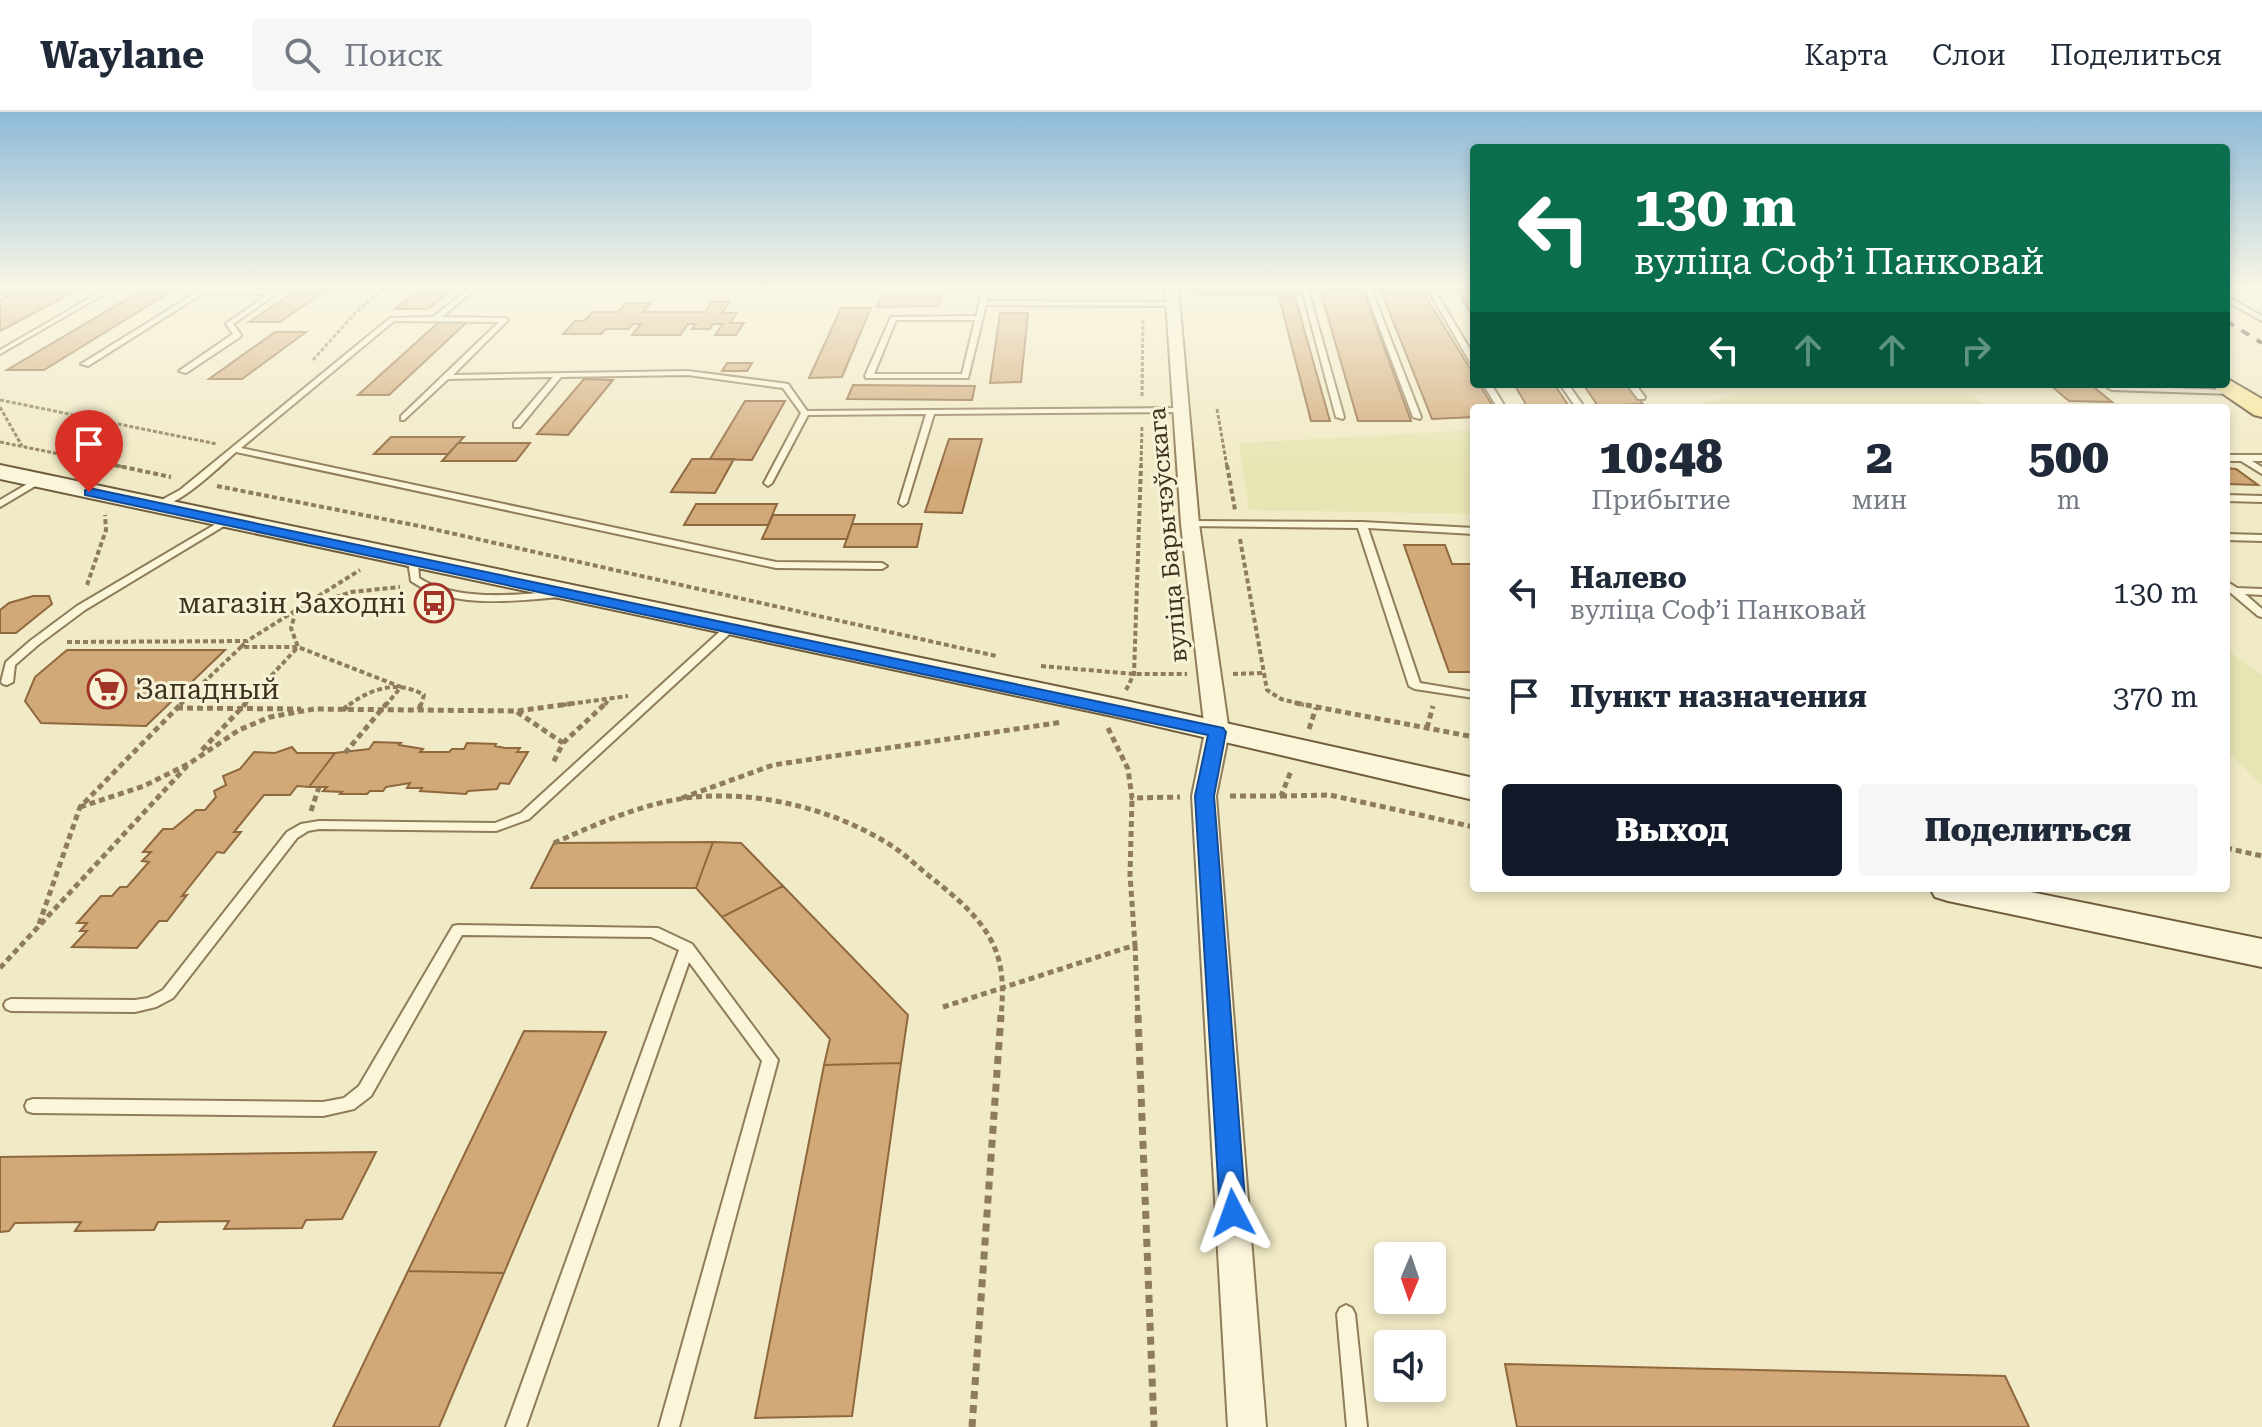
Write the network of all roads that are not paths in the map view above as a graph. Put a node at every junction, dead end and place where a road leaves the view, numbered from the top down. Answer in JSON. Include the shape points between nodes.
{"nodes":[{"id":1,"x":112,"y":347,"type":"edge"},
{"id":2,"x":218,"y":347,"type":"edge"},
{"id":3,"x":356,"y":347,"type":"edge"},
{"id":4,"x":477,"y":347,"type":"edge"},
{"id":5,"x":881,"y":347,"type":"edge"},
{"id":6,"x":972,"y":347,"type":"edge"},
{"id":7,"x":1177,"y":347,"type":"edge"},
{"id":8,"x":1321,"y":347,"type":"edge"},
{"id":9,"x":1390,"y":347,"type":"edge"},
{"id":10,"x":85,"y":364,"type":"dead end"},
{"id":11,"x":183,"y":371,"type":"dead end"},
{"id":12,"x":559,"y":375,"type":"junction"},
{"id":13,"x":446,"y":377,"type":"junction"},
{"id":14,"x":1567,"y":388,"type":"edge"},
{"id":15,"x":1634,"y":388,"type":"edge"},
{"id":16,"x":2230,"y":388,"type":"edge"},
{"id":17,"x":1641,"y":397,"type":"dead end"},
{"id":18,"x":1578,"y":404,"type":"dead end"},
{"id":19,"x":1183,"y":410,"type":"junction"},
{"id":20,"x":2262,"y":410,"type":"edge"},
{"id":21,"x":805,"y":413,"type":"junction"},
{"id":22,"x":930,"y":413,"type":"junction"},
{"id":23,"x":1340,"y":417,"type":"dead end"},
{"id":24,"x":1417,"y":417,"type":"dead end"},
{"id":25,"x":404,"y":418,"type":"dead end"},
{"id":26,"x":517,"y":425,"type":"dead end"},
{"id":27,"x":230,"y":448,"type":"junction"},
{"id":28,"x":2230,"y":458,"type":"edge"},
{"id":29,"x":2243,"y":458,"type":"junction"},
{"id":30,"x":2262,"y":458,"type":"edge"},
{"id":31,"x":2262,"y":471,"type":"edge"},
{"id":32,"x":0,"y":472,"type":"edge"},
{"id":33,"x":39,"y":480,"type":"junction"},
{"id":34,"x":768,"y":483,"type":"dead end"},
{"id":35,"x":2230,"y":498,"type":"edge"},
{"id":36,"x":2262,"y":499,"type":"edge"},
{"id":37,"x":903,"y":503,"type":"dead end"},
{"id":38,"x":0,"y":504,"type":"edge"},
{"id":39,"x":157,"y":506,"type":"junction"},
{"id":40,"x":226,"y":521,"type":"junction"},
{"id":41,"x":1190,"y":524,"type":"junction"},
{"id":42,"x":1362,"y":525,"type":"junction"},
{"id":43,"x":1470,"y":531,"type":"edge"},
{"id":44,"x":2230,"y":537,"type":"edge"},
{"id":45,"x":2262,"y":538,"type":"edge"},
{"id":46,"x":882,"y":566,"type":"dead end"},
{"id":47,"x":2230,"y":588,"type":"edge"},
{"id":48,"x":2262,"y":592,"type":"edge"},
{"id":49,"x":2262,"y":614,"type":"edge"},
{"id":50,"x":732,"y":626,"type":"junction"},
{"id":51,"x":7,"y":682,"type":"dead end"},
{"id":52,"x":1470,"y":694,"type":"edge"},
{"id":53,"x":1217,"y":732,"type":"junction"},
{"id":54,"x":1470,"y":788,"type":"edge"},
{"id":55,"x":1967,"y":892,"type":"edge"},
{"id":56,"x":687,"y":948,"type":"junction"},
{"id":57,"x":2262,"y":953,"type":"edge"},
{"id":58,"x":11,"y":1005,"type":"dead end"},
{"id":59,"x":33,"y":1106,"type":"dead end"},
{"id":60,"x":1346,"y":1314,"type":"dead end"},
{"id":61,"x":516,"y":1427,"type":"edge"},
{"id":62,"x":669,"y":1427,"type":"edge"},
{"id":63,"x":1247,"y":1427,"type":"edge"},
{"id":64,"x":1357,"y":1427,"type":"edge"}],
"edges":[{"from":1,"to":10,"type":"lane"},
{"from":2,"to":11,"type":"lane"},
{"from":3,"to":27,"type":"lane"},
{"from":4,"to":13,"type":"lane"},
{"from":5,"to":6,"type":"lane","via":[[869,376],[965,376]]},
{"from":7,"to":19,"type":"street","name":"вуліца Барычэўскага"},
{"from":8,"to":23,"type":"lane"},
{"from":9,"to":24,"type":"lane"},
{"from":12,"to":13,"type":"lane"},
{"from":12,"to":21,"type":"lane","via":[[688,373],[785,386]]},
{"from":12,"to":26,"type":"lane"},
{"from":13,"to":25,"type":"lane"},
{"from":14,"to":18,"type":"lane"},
{"from":15,"to":17,"type":"lane"},
{"from":16,"to":20,"type":"main road"},
{"from":19,"to":22,"type":"lane"},
{"from":19,"to":41,"type":"street","name":"вуліца Барычэўскага"},
{"from":21,"to":22,"type":"lane"},
{"from":21,"to":34,"type":"lane"},
{"from":22,"to":37,"type":"lane"},
{"from":27,"to":39,"type":"lane","via":[[195,481]]},
{"from":27,"to":46,"type":"lane","via":[[776,565]]},
{"from":28,"to":29,"type":"lane"},
{"from":29,"to":30,"type":"lane"},
{"from":29,"to":31,"type":"lane"},
{"from":32,"to":33,"type":"main road"},
{"from":33,"to":38,"type":"lane"},
{"from":33,"to":39,"type":"main road"},
{"from":35,"to":36,"type":"lane"},
{"from":39,"to":40,"type":"main road"},
{"from":40,"to":50,"type":"main road"},
{"from":40,"to":51,"type":"lane","via":[[81,608],[10,664]]},
{"from":41,"to":42,"type":"lane"},
{"from":41,"to":53,"type":"street","name":"вуліца Барычэўскага"},
{"from":42,"to":43,"type":"lane"},
{"from":42,"to":52,"type":"lane","via":[[1415,686]]},
{"from":44,"to":45,"type":"lane"},
{"from":47,"to":48,"type":"lane"},
{"from":47,"to":49,"type":"lane"},
{"from":50,"to":53,"type":"main road"},
{"from":50,"to":58,"type":"lane","via":[[525,816],[496,827],[305,827],[292,835],[168,994],[135,1006]]},
{"from":53,"to":54,"type":"main road"},
{"from":53,"to":63,"type":"street","name":"вуліца Барычэўскага","via":[[1204,796]]},
{"from":55,"to":57,"type":"main road"},
{"from":56,"to":59,"type":"lane","via":[[653,932],[458,930],[365,1091],[348,1104],[323,1109]]},
{"from":56,"to":61,"type":"lane"},
{"from":56,"to":62,"type":"lane","via":[[770,1060]]},
{"from":60,"to":64,"type":"lane"}]}
